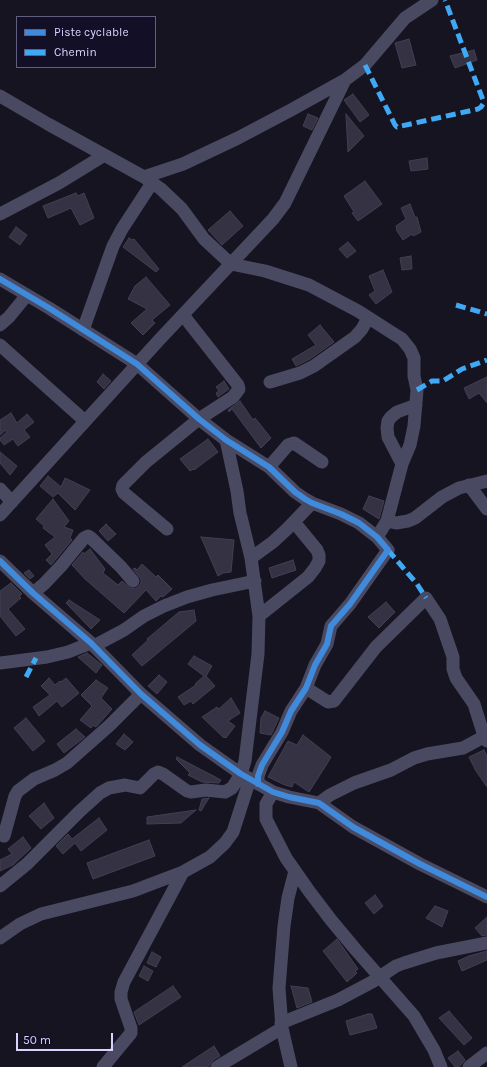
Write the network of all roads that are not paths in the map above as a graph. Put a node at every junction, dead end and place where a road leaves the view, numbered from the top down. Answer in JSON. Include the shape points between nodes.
{"nodes":[{"id":1,"x":432,"y":0,"type":"edge"},
{"id":2,"x":345,"y":80,"type":"junction"},
{"id":3,"x":0,"y":96,"type":"edge"},
{"id":4,"x":103,"y":156,"type":"junction"},
{"id":5,"x":148,"y":180,"type":"junction"},
{"id":6,"x":0,"y":214,"type":"edge"},
{"id":7,"x":231,"y":264,"type":"junction"},
{"id":8,"x":0,"y":279,"type":"edge"},
{"id":9,"x":26,"y":295,"type":"junction"},
{"id":10,"x":183,"y":315,"type":"junction"},
{"id":11,"x":368,"y":318,"type":"junction"},
{"id":12,"x":0,"y":324,"type":"edge"},
{"id":13,"x":83,"y":330,"type":"junction"},
{"id":14,"x":0,"y":346,"type":"edge"},
{"id":15,"x":137,"y":364,"type":"junction"},
{"id":16,"x":270,"y":382,"type":"dead end"},
{"id":17,"x":416,"y":405,"type":"junction"},
{"id":18,"x":199,"y":419,"type":"junction"},
{"id":19,"x":85,"y":421,"type":"junction"},
{"id":20,"x":226,"y":440,"type":"junction"},
{"id":21,"x":322,"y":462,"type":"dead end"},
{"id":22,"x":402,"y":464,"type":"junction"},
{"id":23,"x":269,"y":467,"type":"junction"},
{"id":24,"x":487,"y":481,"type":"edge"},
{"id":25,"x":469,"y":485,"type":"junction"},
{"id":26,"x":0,"y":489,"type":"edge"},
{"id":27,"x":12,"y":502,"type":"junction"},
{"id":28,"x":312,"y":503,"type":"junction"},
{"id":29,"x":487,"y":510,"type":"edge"},
{"id":30,"x":0,"y":515,"type":"edge"},
{"id":31,"x":387,"y":521,"type":"junction"},
{"id":32,"x":294,"y":522,"type":"junction"},
{"id":33,"x":167,"y":529,"type":"dead end"},
{"id":34,"x":377,"y":537,"type":"junction"},
{"id":35,"x":251,"y":558,"type":"junction"},
{"id":36,"x":0,"y":561,"type":"edge"},
{"id":37,"x":133,"y":581,"type":"dead end"},
{"id":38,"x":255,"y":581,"type":"junction"},
{"id":39,"x":33,"y":593,"type":"junction"},
{"id":40,"x":259,"y":616,"type":"junction"},
{"id":41,"x":93,"y":644,"type":"junction"},
{"id":42,"x":0,"y":663,"type":"edge"},
{"id":43,"x":306,"y":688,"type":"junction"},
{"id":44,"x":141,"y":694,"type":"junction"},
{"id":45,"x":486,"y":737,"type":"edge"},
{"id":46,"x":250,"y":779,"type":"junction"},
{"id":47,"x":273,"y":792,"type":"junction"},
{"id":48,"x":319,"y":803,"type":"junction"},
{"id":49,"x":4,"y":836,"type":"dead end"},
{"id":50,"x":183,"y":872,"type":"junction"},
{"id":51,"x":295,"y":872,"type":"junction"},
{"id":52,"x":0,"y":886,"type":"edge"},
{"id":53,"x":487,"y":897,"type":"edge"},
{"id":54,"x":0,"y":938,"type":"edge"},
{"id":55,"x":487,"y":944,"type":"edge"},
{"id":56,"x":379,"y":977,"type":"junction"},
{"id":57,"x":282,"y":1025,"type":"junction"},
{"id":58,"x":487,"y":1053,"type":"edge"},
{"id":59,"x":103,"y":1067,"type":"edge"},
{"id":60,"x":217,"y":1067,"type":"edge"},
{"id":61,"x":291,"y":1067,"type":"edge"},
{"id":62,"x":441,"y":1067,"type":"edge"},
{"id":63,"x":469,"y":1067,"type":"edge"}],
"edges":[{"from":1,"to":2,"type":"street","via":[[405,18],[365,65]]},
{"from":2,"to":5,"type":"street","via":[[238,138]]},
{"from":2,"to":7,"type":"street","via":[[285,203]]},
{"from":3,"to":4,"type":"street"},
{"from":4,"to":5,"type":"street"},
{"from":4,"to":6,"type":"street"},
{"from":5,"to":7,"type":"street","via":[[182,209],[204,239]]},
{"from":5,"to":13,"type":"street","via":[[113,246]]},
{"from":7,"to":10,"type":"street"},
{"from":7,"to":11,"type":"street","via":[[265,271],[309,285]]},
{"from":8,"to":9,"type":"street"},
{"from":9,"to":12,"type":"street","via":[[9,317]]},
{"from":9,"to":13,"type":"street"},
{"from":10,"to":15,"type":"street"},
{"from":10,"to":18,"type":"street","via":[[238,385],[239,390],[233,397]]},
{"from":11,"to":16,"type":"street","via":[[355,337],[314,366]]},
{"from":11,"to":17,"type":"street","via":[[402,339],[410,349],[414,358]]},
{"from":13,"to":15,"type":"street"},
{"from":14,"to":19,"type":"street"},
{"from":15,"to":18,"type":"street"},
{"from":15,"to":19,"type":"street"},
{"from":17,"to":22,"type":"street","via":[[410,445]]},
{"from":17,"to":22,"type":"street","via":[[397,412],[388,421],[388,437]]},
{"from":18,"to":20,"type":"street"},
{"from":18,"to":33,"type":"street","via":[[146,462],[122,486],[124,493]]},
{"from":19,"to":27,"type":"street"},
{"from":20,"to":23,"type":"street"},
{"from":20,"to":35,"type":"street"},
{"from":21,"to":23,"type":"street","via":[[294,443],[288,445]]},
{"from":22,"to":31,"type":"street"},
{"from":23,"to":28,"type":"street","via":[[295,492]]},
{"from":24,"to":25,"type":"street"},
{"from":25,"to":29,"type":"street"},
{"from":25,"to":31,"type":"street","via":[[442,497],[415,518],[396,523]]},
{"from":26,"to":27,"type":"street"},
{"from":27,"to":30,"type":"street"},
{"from":28,"to":32,"type":"street"},
{"from":28,"to":34,"type":"street","via":[[350,518]]},
{"from":31,"to":34,"type":"street"},
{"from":32,"to":35,"type":"street"},
{"from":32,"to":40,"type":"street","via":[[317,550],[319,561],[308,577]]},
{"from":34,"to":43,"type":"street","via":[[388,550],[334,622],[327,644]]},
{"from":35,"to":38,"type":"street"},
{"from":36,"to":39,"type":"street"},
{"from":37,"to":39,"type":"street","via":[[88,536]]},
{"from":38,"to":40,"type":"street"},
{"from":38,"to":41,"type":"street","via":[[206,592],[164,606],[124,630]]},
{"from":39,"to":41,"type":"street"},
{"from":40,"to":46,"type":"street","via":[[258,654],[245,761]]},
{"from":41,"to":42,"type":"street","via":[[47,657]]},
{"from":41,"to":44,"type":"street"},
{"from":43,"to":45,"type":"street","via":[[328,702],[334,702],[376,646],[426,598],[440,619],[454,657],[453,669],[456,678],[474,704]]},
{"from":43,"to":46,"type":"street","via":[[291,711],[258,776]]},
{"from":44,"to":46,"type":"street","via":[[200,745]]},
{"from":44,"to":49,"type":"street","via":[[67,763],[34,779],[18,791]]},
{"from":45,"to":48,"type":"street","via":[[463,748],[414,758],[391,770],[354,783]]},
{"from":46,"to":47,"type":"street"},
{"from":46,"to":50,"type":"street","via":[[230,838],[210,857]]},
{"from":46,"to":52,"type":"street","via":[[225,792],[191,792],[158,772],[140,788],[125,785],[108,788]]},
{"from":47,"to":48,"type":"street"},
{"from":47,"to":51,"type":"street","via":[[266,804],[266,819]]},
{"from":48,"to":53,"type":"street","via":[[353,827]]},
{"from":50,"to":54,"type":"street","via":[[133,891],[41,914]]},
{"from":50,"to":59,"type":"street","via":[[124,982],[121,1000],[131,1033]]},
{"from":51,"to":56,"type":"street"},
{"from":51,"to":57,"type":"street","via":[[284,926],[279,988]]},
{"from":55,"to":56,"type":"street","via":[[411,960]]},
{"from":56,"to":57,"type":"street","via":[[338,1000]]},
{"from":56,"to":62,"type":"street","via":[[414,1016]]},
{"from":57,"to":60,"type":"street"},
{"from":57,"to":61,"type":"street"},
{"from":58,"to":63,"type":"street"}]}
